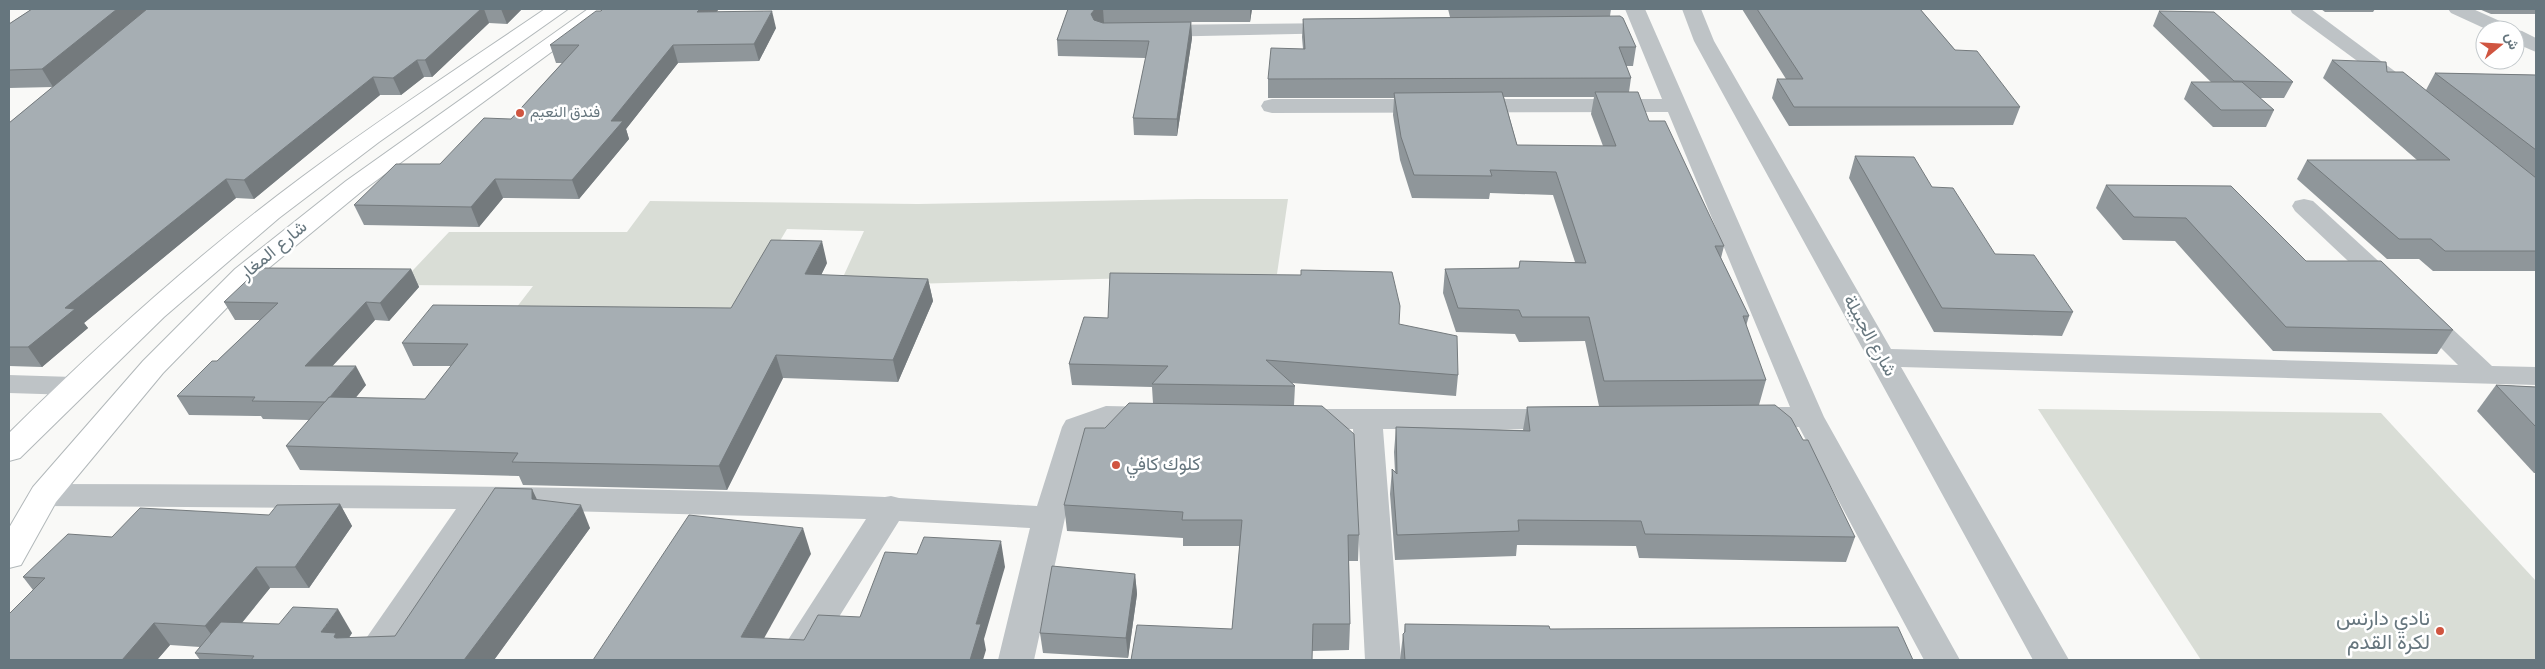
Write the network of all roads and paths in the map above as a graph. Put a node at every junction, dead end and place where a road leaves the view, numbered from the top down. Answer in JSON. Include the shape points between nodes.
{"nodes":[{"id":1,"x":558,"y":9,"type":"edge"},
{"id":2,"x":600,"y":9,"type":"edge"},
{"id":3,"x":1691,"y":9,"type":"edge"},
{"id":4,"x":2299,"y":9,"type":"edge"},
{"id":5,"x":2458,"y":9,"type":"edge"},
{"id":6,"x":1633,"y":20,"type":"edge"},
{"id":7,"x":2482,"y":20,"type":"edge"},
{"id":8,"x":1364,"y":29,"type":"edge"},
{"id":9,"x":1134,"y":31,"type":"edge"},
{"id":10,"x":2418,"y":97,"type":"edge"},
{"id":11,"x":1675,"y":105,"type":"junction"},
{"id":12,"x":1272,"y":106,"type":"dead end"},
{"id":13,"x":311,"y":182,"type":"junction"},
{"id":14,"x":354,"y":186,"type":"junction"},
{"id":15,"x":2304,"y":206,"type":"dead end"},
{"id":16,"x":1882,"y":358,"type":"junction"},
{"id":17,"x":2484,"y":374,"type":"junction"},
{"id":18,"x":2536,"y":376,"type":"edge"},
{"id":19,"x":9,"y":384,"type":"edge"},
{"id":20,"x":73,"y":386,"type":"junction"},
{"id":21,"x":1184,"y":417,"type":"edge"},
{"id":22,"x":1720,"y":417,"type":"edge"},
{"id":23,"x":1808,"y":417,"type":"junction"},
{"id":24,"x":1593,"y":418,"type":"edge"},
{"id":25,"x":1271,"y":419,"type":"edge"},
{"id":26,"x":1367,"y":420,"type":"junction"},
{"id":27,"x":9,"y":451,"type":"edge"},
{"id":28,"x":44,"y":495,"type":"junction"},
{"id":29,"x":480,"y":498,"type":"junction"},
{"id":30,"x":891,"y":508,"type":"junction"},
{"id":31,"x":1049,"y":518,"type":"junction"},
{"id":32,"x":9,"y":556,"type":"edge"},
{"id":33,"x":369,"y":660,"type":"edge"},
{"id":34,"x":793,"y":660,"type":"edge"},
{"id":35,"x":1016,"y":660,"type":"edge"},
{"id":36,"x":1383,"y":660,"type":"edge"},
{"id":37,"x":1942,"y":660,"type":"edge"},
{"id":38,"x":2051,"y":660,"type":"edge"}],
"edges":[{"from":1,"to":13,"type":"main road","name":"شارع المغار"},
{"from":2,"to":14,"type":"main road","name":"شارع المغار"},
{"from":3,"to":16,"type":"street","name":"شارع الجبيلة","via":[[1704,41]]},
{"from":4,"to":10,"type":"street"},
{"from":5,"to":7,"type":"street"},
{"from":6,"to":11,"type":"street"},
{"from":8,"to":9,"type":"street"},
{"from":11,"to":12,"type":"street"},
{"from":11,"to":23,"type":"street"},
{"from":13,"to":14,"type":"main road"},
{"from":13,"to":20,"type":"main road","name":"شارع المغار","via":[[167,299]]},
{"from":14,"to":28,"type":"main road","name":"شارع المغار","via":[[244,274],[152,367]]},
{"from":15,"to":17,"type":"street"},
{"from":16,"to":17,"type":"street"},
{"from":16,"to":38,"type":"street","name":"شارع الجبيلة"},
{"from":17,"to":18,"type":"street"},
{"from":19,"to":20,"type":"street"},
{"from":20,"to":27,"type":"main road","name":"شارع المغار"},
{"from":21,"to":31,"type":"street","via":[[1106,416],[1077,427]]},
{"from":22,"to":23,"type":"street"},
{"from":23,"to":37,"type":"street"},
{"from":24,"to":26,"type":"street"},
{"from":25,"to":26,"type":"street"},
{"from":26,"to":36,"type":"street"},
{"from":28,"to":29,"type":"street"},
{"from":28,"to":32,"type":"main road","name":"شارع المغار"},
{"from":29,"to":30,"type":"street"},
{"from":29,"to":33,"type":"street"},
{"from":30,"to":31,"type":"street"},
{"from":30,"to":34,"type":"street"},
{"from":31,"to":35,"type":"street"}]}
